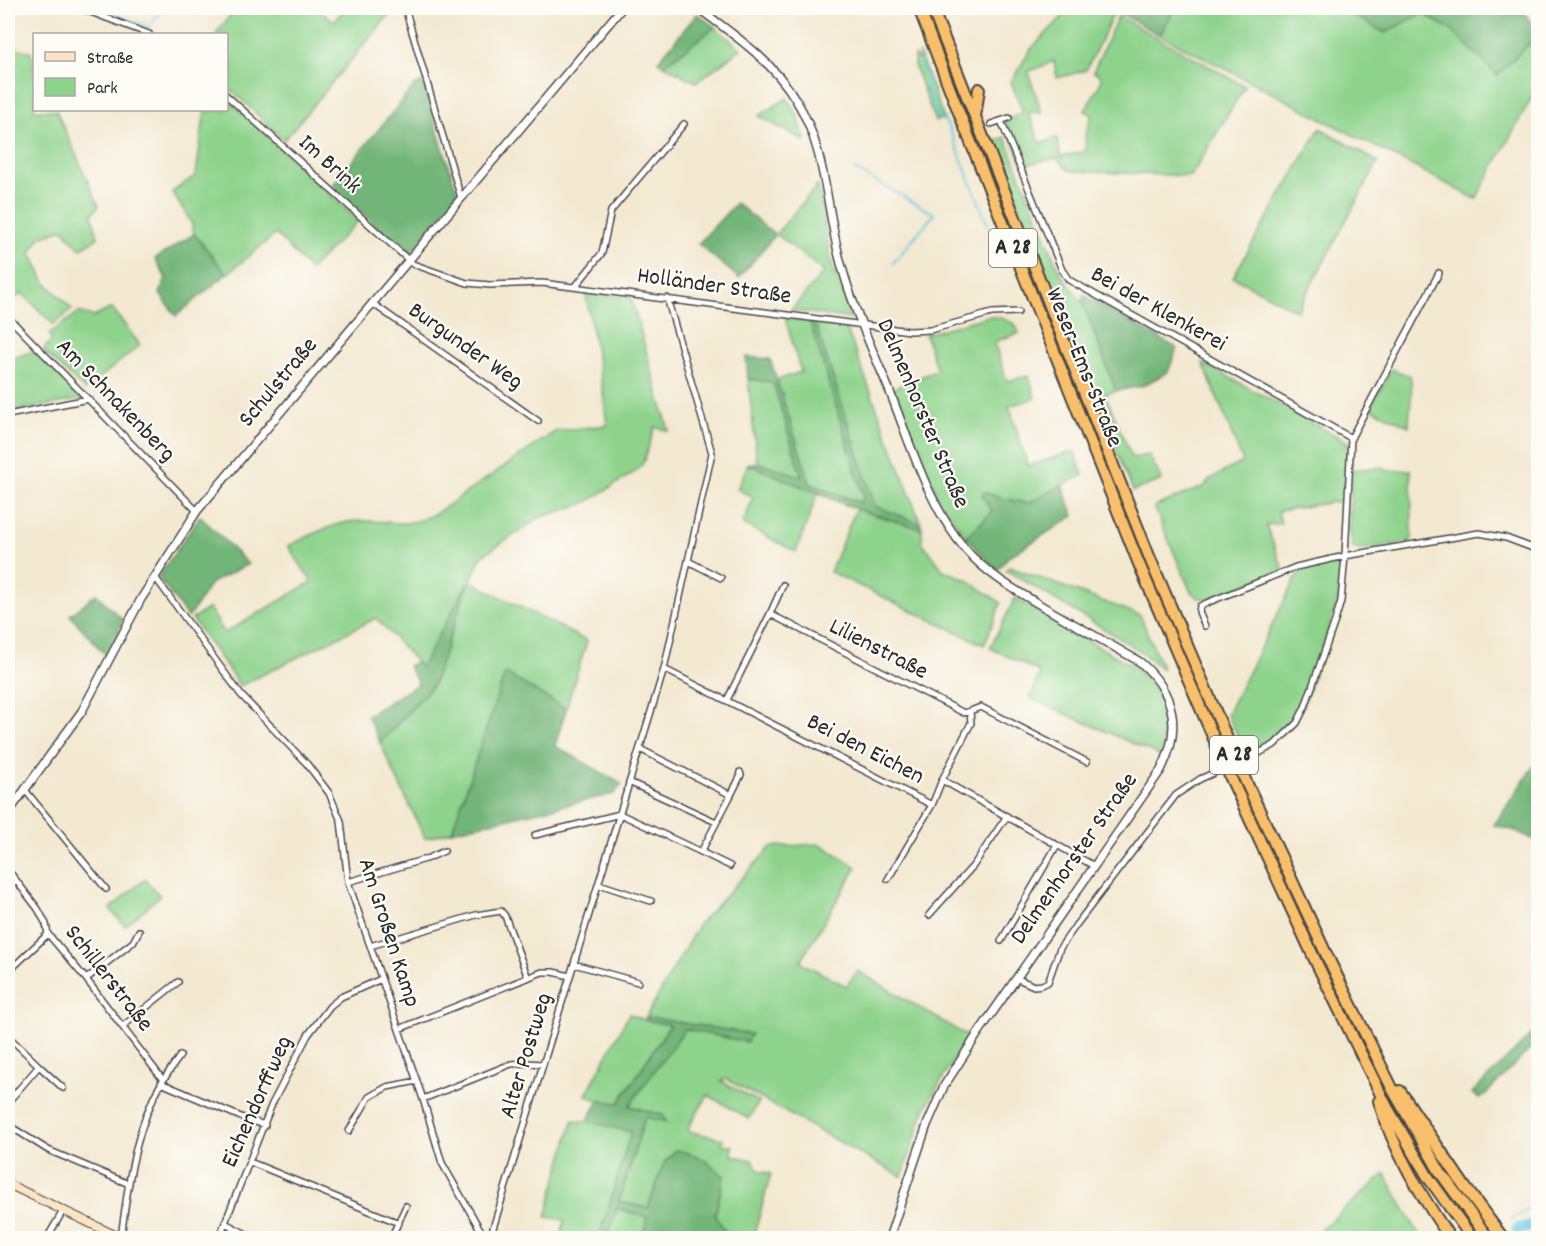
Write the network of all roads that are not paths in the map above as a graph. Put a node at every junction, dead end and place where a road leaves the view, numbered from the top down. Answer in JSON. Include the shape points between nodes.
{"nodes":[{"id":1,"x":80,"y":8,"type":"edge"},
{"id":2,"x":405,"y":8,"type":"edge"},
{"id":3,"x":622,"y":8,"type":"edge"},
{"id":4,"x":698,"y":8,"type":"edge"},
{"id":5,"x":919,"y":8,"type":"edge"},
{"id":6,"x":932,"y":8,"type":"edge"},
{"id":7,"x":146,"y":33,"type":"edge"},
{"id":8,"x":979,"y":89,"type":"dead end"},
{"id":9,"x":228,"y":97,"type":"edge"},
{"id":10,"x":1009,"y":118,"type":"dead end"},
{"id":11,"x":975,"y":120,"type":"junction"},
{"id":12,"x":1001,"y":121,"type":"junction"},
{"id":13,"x":684,"y":124,"type":"dead end"},
{"id":14,"x":991,"y":124,"type":"dead end"},
{"id":15,"x":461,"y":198,"type":"junction"},
{"id":16,"x":408,"y":260,"type":"junction"},
{"id":17,"x":1439,"y":273,"type":"dead end"},
{"id":18,"x":575,"y":287,"type":"junction"},
{"id":19,"x":667,"y":298,"type":"junction"},
{"id":20,"x":372,"y":303,"type":"junction"},
{"id":21,"x":1018,"y":312,"type":"dead end"},
{"id":22,"x":8,"y":317,"type":"edge"},
{"id":23,"x":863,"y":325,"type":"junction"},
{"id":24,"x":88,"y":399,"type":"junction"},
{"id":25,"x":8,"y":415,"type":"edge"},
{"id":26,"x":538,"y":421,"type":"dead end"},
{"id":27,"x":1351,"y":438,"type":"junction"},
{"id":28,"x":197,"y":511,"type":"junction"},
{"id":29,"x":1539,"y":550,"type":"edge"},
{"id":30,"x":1345,"y":556,"type":"junction"},
{"id":31,"x":688,"y":561,"type":"junction"},
{"id":32,"x":155,"y":577,"type":"junction"},
{"id":33,"x":721,"y":578,"type":"dead end"},
{"id":34,"x":783,"y":585,"type":"dead end"},
{"id":35,"x":770,"y":614,"type":"junction"},
{"id":36,"x":1205,"y":626,"type":"dead end"},
{"id":37,"x":664,"y":669,"type":"junction"},
{"id":38,"x":727,"y":700,"type":"junction"},
{"id":39,"x":970,"y":711,"type":"junction"},
{"id":40,"x":640,"y":749,"type":"junction"},
{"id":41,"x":1087,"y":762,"type":"dead end"},
{"id":42,"x":740,"y":772,"type":"dead end"},
{"id":43,"x":942,"y":780,"type":"junction"},
{"id":44,"x":629,"y":782,"type":"junction"},
{"id":45,"x":25,"y":790,"type":"junction"},
{"id":46,"x":731,"y":795,"type":"junction"},
{"id":47,"x":932,"y":805,"type":"junction"},
{"id":48,"x":8,"y":813,"type":"edge"},
{"id":49,"x":620,"y":814,"type":"junction"},
{"id":50,"x":1007,"y":816,"type":"junction"},
{"id":51,"x":717,"y":822,"type":"junction"},
{"id":52,"x":535,"y":835,"type":"dead end"},
{"id":53,"x":1057,"y":845,"type":"junction"},
{"id":54,"x":444,"y":851,"type":"dead end"},
{"id":55,"x":701,"y":852,"type":"junction"},
{"id":56,"x":729,"y":866,"type":"dead end"},
{"id":57,"x":1094,"y":866,"type":"junction"},
{"id":58,"x":8,"y":870,"type":"edge"},
{"id":59,"x":888,"y":879,"type":"dead end"},
{"id":60,"x":16,"y":880,"type":"junction"},
{"id":61,"x":348,"y":882,"type":"junction"},
{"id":62,"x":598,"y":884,"type":"junction"},
{"id":63,"x":8,"y":888,"type":"edge"},
{"id":64,"x":106,"y":889,"type":"dead end"},
{"id":65,"x":651,"y":901,"type":"dead end"},
{"id":66,"x":929,"y":915,"type":"dead end"},
{"id":67,"x":140,"y":931,"type":"dead end"},
{"id":68,"x":48,"y":934,"type":"junction"},
{"id":69,"x":1001,"y":941,"type":"dead end"},
{"id":70,"x":370,"y":946,"type":"junction"},
{"id":71,"x":574,"y":964,"type":"junction"},
{"id":72,"x":8,"y":972,"type":"edge"},
{"id":73,"x":570,"y":976,"type":"junction"},
{"id":74,"x":528,"y":978,"type":"junction"},
{"id":75,"x":1016,"y":978,"type":"junction"},
{"id":76,"x":86,"y":979,"type":"junction"},
{"id":77,"x":381,"y":979,"type":"junction"},
{"id":78,"x":178,"y":982,"type":"dead end"},
{"id":79,"x":638,"y":982,"type":"dead end"},
{"id":80,"x":123,"y":1026,"type":"junction"},
{"id":81,"x":399,"y":1029,"type":"junction"},
{"id":82,"x":8,"y":1036,"type":"edge"},
{"id":83,"x":180,"y":1056,"type":"dead end"},
{"id":84,"x":543,"y":1064,"type":"junction"},
{"id":85,"x":1380,"y":1064,"type":"junction"},
{"id":86,"x":39,"y":1066,"type":"junction"},
{"id":87,"x":1371,"y":1075,"type":"junction"},
{"id":88,"x":162,"y":1081,"type":"junction"},
{"id":89,"x":417,"y":1081,"type":"junction"},
{"id":90,"x":63,"y":1088,"type":"dead end"},
{"id":91,"x":423,"y":1099,"type":"junction"},
{"id":92,"x":8,"y":1101,"type":"edge"},
{"id":93,"x":8,"y":1125,"type":"edge"},
{"id":94,"x":265,"y":1125,"type":"junction"},
{"id":95,"x":349,"y":1131,"type":"dead end"},
{"id":96,"x":250,"y":1162,"type":"junction"},
{"id":97,"x":8,"y":1184,"type":"edge"},
{"id":98,"x":129,"y":1184,"type":"junction"},
{"id":99,"x":406,"y":1206,"type":"dead end"},
{"id":100,"x":63,"y":1211,"type":"junction"},
{"id":101,"x":225,"y":1223,"type":"junction"},
{"id":102,"x":399,"y":1223,"type":"junction"},
{"id":103,"x":121,"y":1238,"type":"edge"},
{"id":104,"x":47,"y":1239,"type":"edge"},
{"id":105,"x":219,"y":1239,"type":"edge"},
{"id":106,"x":254,"y":1239,"type":"edge"},
{"id":107,"x":391,"y":1239,"type":"edge"},
{"id":108,"x":485,"y":1239,"type":"edge"},
{"id":109,"x":490,"y":1239,"type":"edge"},
{"id":110,"x":889,"y":1239,"type":"edge"},
{"id":111,"x":1450,"y":1239,"type":"edge"},
{"id":112,"x":1472,"y":1239,"type":"edge"},
{"id":113,"x":1488,"y":1239,"type":"edge"},
{"id":114,"x":1503,"y":1239,"type":"edge"}],
"edges":[{"from":1,"to":7,"type":"street"},
{"from":2,"to":15,"type":"street"},
{"from":3,"to":15,"type":"street","name":"Schulstraße"},
{"from":4,"to":23,"type":"street","name":"Delmenhorster Straße","via":[[769,64],[809,123],[819,154],[839,258]]},
{"from":5,"to":87,"type":"highway","name":"Weser-Ems-Straße","number":"A 28","via":[[1172,642],[1275,875]]},
{"from":6,"to":11,"type":"highway","name":"Weser-Ems-Straße","number":"A 28"},
{"from":8,"to":11,"type":"highway"},
{"from":9,"to":16,"type":"street","name":"Im Brink"},
{"from":10,"to":12,"type":"street"},
{"from":11,"to":85,"type":"highway","name":"Weser-Ems-Straße","number":"A 28","via":[[1183,637],[1287,872]]},
{"from":12,"to":14,"type":"street"},
{"from":12,"to":27,"type":"street","name":"Bei der Klenkerei","via":[[1069,280]]},
{"from":13,"to":18,"type":"street","via":[[611,211],[602,253]]},
{"from":15,"to":16,"type":"street","name":"Schulstraße"},
{"from":16,"to":18,"type":"street","name":"Holländer Straße","via":[[467,283]]},
{"from":16,"to":20,"type":"street","name":"Schulstraße"},
{"from":17,"to":27,"type":"street"},
{"from":18,"to":19,"type":"street","name":"Holländer Straße"},
{"from":19,"to":23,"type":"street","name":"Holländer Straße"},
{"from":19,"to":31,"type":"street","name":"Alter Postweg","via":[[712,453]]},
{"from":20,"to":26,"type":"street","name":"Burgunder Weg"},
{"from":20,"to":28,"type":"street","name":"Schulstraße"},
{"from":21,"to":23,"type":"street","name":"Holländer Straße","via":[[992,313],[920,332]]},
{"from":22,"to":24,"type":"street","name":"Am Schnakenberg"},
{"from":23,"to":57,"type":"street","name":"Delmenhorster Straße","via":[[932,496],[956,537],[982,566],[1016,590],[1140,662],[1166,694],[1174,730],[1167,759]]},
{"from":24,"to":25,"type":"street"},
{"from":24,"to":28,"type":"street","name":"Am Schnakenberg"},
{"from":27,"to":30,"type":"street"},
{"from":28,"to":32,"type":"street","name":"Schulstraße"},
{"from":29,"to":30,"type":"street","via":[[1479,533]]},
{"from":30,"to":36,"type":"street","via":[[1296,567],[1200,606]]},
{"from":30,"to":75,"type":"street","bridge":true,"via":[[1341,601],[1297,723],[1274,745],[1200,779],[1176,795],[1060,948],[1048,982],[1034,986]]},
{"from":31,"to":33,"type":"street"},
{"from":31,"to":37,"type":"street","name":"Alter Postweg"},
{"from":32,"to":45,"type":"street","name":"Schulstraße","via":[[82,711]]},
{"from":32,"to":61,"type":"street","name":"Am Großen Kamp","via":[[241,695],[307,764],[329,793],[340,822]]},
{"from":34,"to":35,"type":"street"},
{"from":35,"to":38,"type":"street"},
{"from":35,"to":39,"type":"street","name":"Lilienstraße","via":[[964,713]]},
{"from":37,"to":38,"type":"street","name":"Bei den Eichen"},
{"from":37,"to":40,"type":"street","name":"Alter Postweg"},
{"from":38,"to":47,"type":"street","name":"Bei den Eichen"},
{"from":39,"to":41,"type":"street","name":"Lilienstraße","via":[[981,707]]},
{"from":39,"to":43,"type":"street","via":[[971,723]]},
{"from":40,"to":44,"type":"street","name":"Alter Postweg"},
{"from":40,"to":46,"type":"street"},
{"from":42,"to":46,"type":"street"},
{"from":43,"to":47,"type":"street","name":"Bei den Eichen"},
{"from":43,"to":50,"type":"street","name":"Bei den Eichen"},
{"from":44,"to":49,"type":"street","name":"Alter Postweg"},
{"from":44,"to":51,"type":"street"},
{"from":45,"to":48,"type":"street","name":"Schulstraße"},
{"from":45,"to":64,"type":"street"},
{"from":46,"to":51,"type":"street"},
{"from":47,"to":59,"type":"street"},
{"from":49,"to":52,"type":"street"},
{"from":49,"to":55,"type":"street"},
{"from":49,"to":62,"type":"street","name":"Alter Postweg"},
{"from":50,"to":53,"type":"street","name":"Bei den Eichen"},
{"from":50,"to":66,"type":"street","via":[[973,866]]},
{"from":51,"to":55,"type":"street"},
{"from":53,"to":57,"type":"street","name":"Bei den Eichen"},
{"from":53,"to":69,"type":"street"},
{"from":54,"to":61,"type":"street"},
{"from":55,"to":56,"type":"street"},
{"from":57,"to":75,"type":"street","name":"Delmenhorster Straße"},
{"from":58,"to":60,"type":"street","name":"Schillerstraße"},
{"from":60,"to":63,"type":"street"},
{"from":60,"to":68,"type":"street","name":"Schillerstraße","via":[[38,909]]},
{"from":61,"to":70,"type":"street","name":"Am Großen Kamp"},
{"from":62,"to":65,"type":"street"},
{"from":62,"to":71,"type":"street","name":"Alter Postweg"},
{"from":67,"to":76,"type":"street","via":[[133,942]]},
{"from":68,"to":72,"type":"street"},
{"from":68,"to":76,"type":"street","name":"Schillerstraße"},
{"from":70,"to":74,"type":"street","via":[[501,911]]},
{"from":70,"to":77,"type":"street","name":"Am Großen Kamp"},
{"from":71,"to":73,"type":"street","name":"Alter Postweg"},
{"from":71,"to":79,"type":"street"},
{"from":73,"to":74,"type":"street","via":[[542,972]]},
{"from":73,"to":84,"type":"street","name":"Alter Postweg"},
{"from":74,"to":81,"type":"street"},
{"from":75,"to":110,"type":"street","name":"Delmenhorster Straße","via":[[957,1064],[933,1107]]},
{"from":76,"to":80,"type":"street","name":"Schillerstraße"},
{"from":77,"to":81,"type":"street","name":"Am Großen Kamp"},
{"from":77,"to":94,"type":"street","name":"Eichendorffweg","via":[[341,998],[318,1019],[281,1083]]},
{"from":78,"to":80,"type":"street"},
{"from":80,"to":88,"type":"street","name":"Schillerstraße"},
{"from":81,"to":89,"type":"street","name":"Am Großen Kamp"},
{"from":82,"to":86,"type":"street"},
{"from":83,"to":88,"type":"street"},
{"from":84,"to":91,"type":"street","via":[[512,1064]]},
{"from":84,"to":109,"type":"street","name":"Alter Postweg"},
{"from":85,"to":113,"type":"highway","number":"A 28","via":[[1440,1172]]},
{"from":85,"to":114,"type":"highway"},
{"from":86,"to":90,"type":"street"},
{"from":86,"to":92,"type":"street"},
{"from":87,"to":111,"type":"highway","via":[[1398,1152]]},
{"from":87,"to":112,"type":"highway","number":"A 28","via":[[1407,1143]]},
{"from":88,"to":94,"type":"street"},
{"from":88,"to":98,"type":"street","via":[[145,1119]]},
{"from":89,"to":91,"type":"street","name":"Am Großen Kamp"},
{"from":89,"to":95,"type":"street","via":[[387,1087],[369,1097]]},
{"from":91,"to":108,"type":"street","name":"Am Großen Kamp","via":[[442,1163]]},
{"from":93,"to":98,"type":"street","via":[[48,1150]]},
{"from":94,"to":96,"type":"street","name":"Eichendorffweg"},
{"from":96,"to":101,"type":"street","name":"Eichendorffweg"},
{"from":96,"to":102,"type":"street"},
{"from":97,"to":100,"type":"main road"},
{"from":98,"to":103,"type":"street"},
{"from":99,"to":102,"type":"street"},
{"from":100,"to":103,"type":"main road"},
{"from":100,"to":104,"type":"street"},
{"from":101,"to":105,"type":"street","name":"Eichendorffweg"},
{"from":101,"to":106,"type":"street"},
{"from":102,"to":107,"type":"street"}]}
